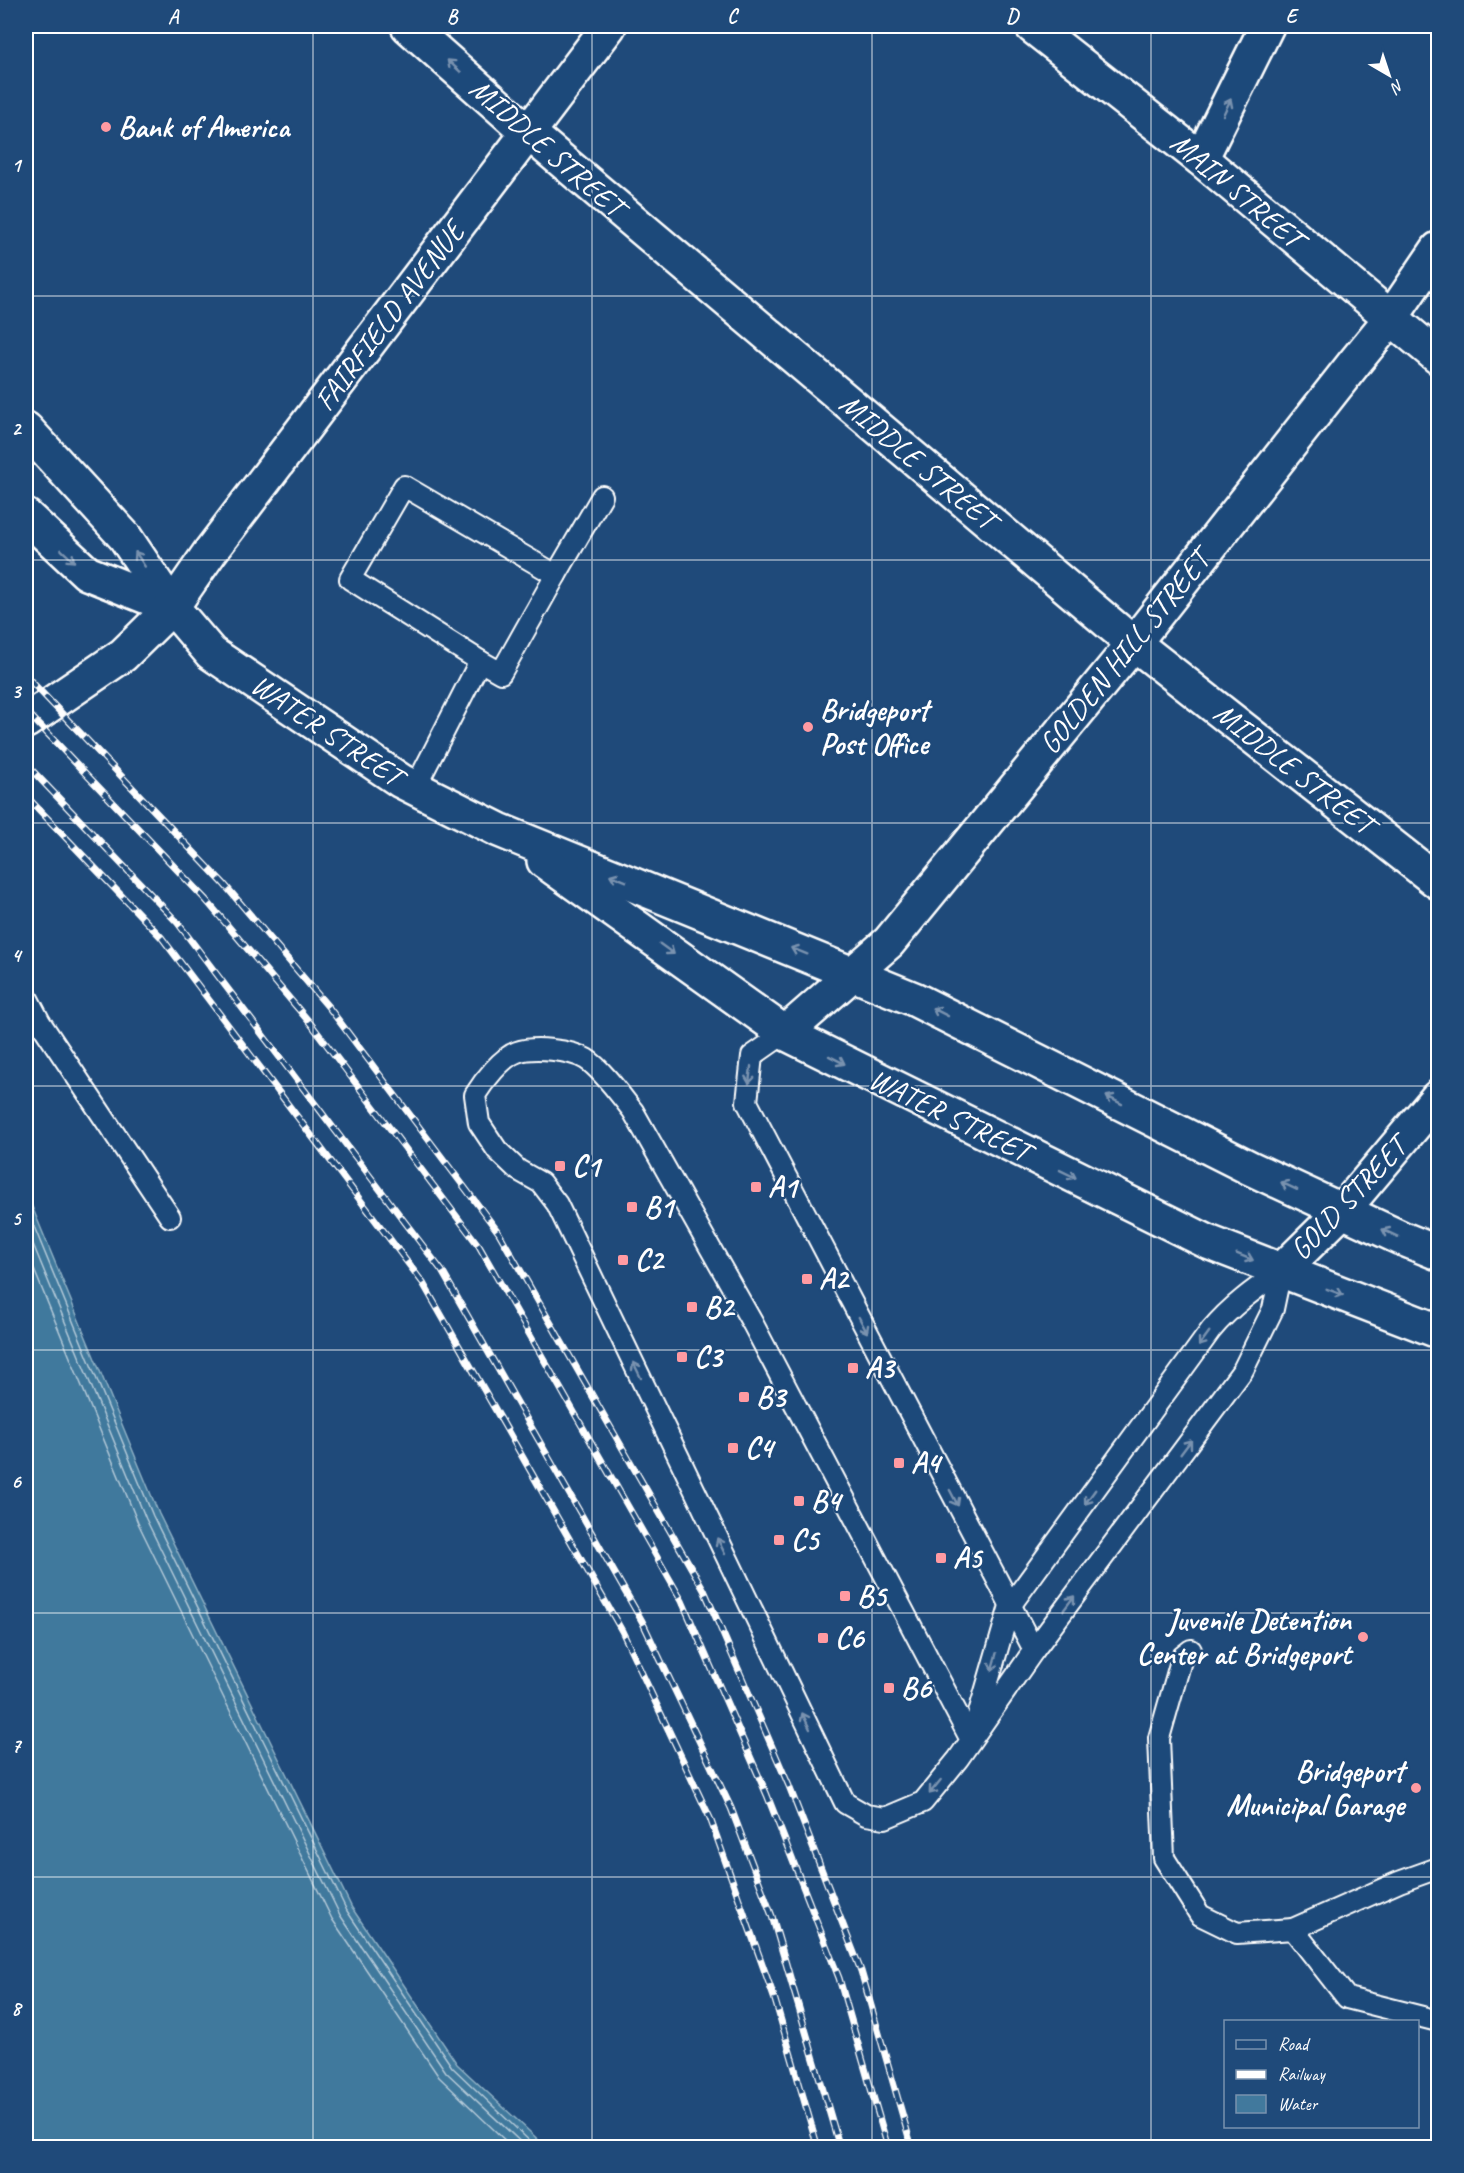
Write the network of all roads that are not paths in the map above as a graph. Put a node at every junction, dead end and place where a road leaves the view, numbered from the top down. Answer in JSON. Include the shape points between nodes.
{"nodes":[{"id":1,"x":408,"y":26,"type":"edge"},
{"id":2,"x":609,"y":26,"type":"edge"},
{"id":3,"x":1032,"y":26,"type":"edge"},
{"id":4,"x":1267,"y":26,"type":"edge"},
{"id":5,"x":528,"y":133,"type":"junction"},
{"id":6,"x":1201,"y":159,"type":"junction"},
{"id":7,"x":1438,"y":249,"type":"edge"},
{"id":8,"x":1391,"y":318,"type":"junction"},
{"id":9,"x":1438,"y":357,"type":"edge"},
{"id":10,"x":26,"y":429,"type":"edge"},
{"id":11,"x":602,"y":496,"type":"dead end"},
{"id":12,"x":26,"y":516,"type":"edge"},
{"id":13,"x":556,"y":574,"type":"junction"},
{"id":14,"x":172,"y":607,"type":"junction"},
{"id":15,"x":1134,"y":643,"type":"junction"},
{"id":16,"x":480,"y":661,"type":"junction"},
{"id":17,"x":26,"y":721,"type":"edge"},
{"id":18,"x":415,"y":788,"type":"junction"},
{"id":19,"x":500,"y":830,"type":"junction"},
{"id":20,"x":1438,"y":882,"type":"edge"},
{"id":21,"x":853,"y":973,"type":"junction"},
{"id":22,"x":26,"y":995,"type":"edge"},
{"id":23,"x":785,"y":1033,"type":"junction"},
{"id":24,"x":1438,"y":1097,"type":"edge"},
{"id":25,"x":1342,"y":1210,"type":"junction"},
{"id":26,"x":170,"y":1217,"type":"dead end"},
{"id":27,"x":1438,"y":1253,"type":"edge"},
{"id":28,"x":1281,"y":1271,"type":"junction"},
{"id":29,"x":1438,"y":1331,"type":"edge"},
{"id":30,"x":1011,"y":1606,"type":"junction"},
{"id":31,"x":1034,"y":1650,"type":"junction"},
{"id":32,"x":1191,"y":1650,"type":"dead end"},
{"id":33,"x":971,"y":1740,"type":"junction"},
{"id":34,"x":1438,"y":1868,"type":"edge"},
{"id":35,"x":1293,"y":1929,"type":"junction"},
{"id":36,"x":1438,"y":2021,"type":"edge"}],
"edges":[{"from":5,"to":1,"type":"main road","name":"MIDDLE STREET","one_way":true},
{"from":2,"to":5,"type":"main road","name":"FAIRFIELD AVENUE"},
{"from":3,"to":6,"type":"main road","name":"MAIN STREET"},
{"from":6,"to":4,"type":"main road","one_way":true},
{"from":5,"to":14,"type":"main road","name":"FAIRFIELD AVENUE"},
{"from":5,"to":15,"type":"main road","name":"MIDDLE STREET"},
{"from":6,"to":8,"type":"main road","name":"MAIN STREET"},
{"from":7,"to":8,"type":"main road","name":"GOLDEN HILL STREET"},
{"from":8,"to":9,"type":"main road","name":"MAIN STREET"},
{"from":8,"to":15,"type":"main road","name":"GOLDEN HILL STREET"},
{"from":14,"to":10,"type":"main road","name":"WATER STREET","one_way":true,"via":[[125,537]]},
{"from":11,"to":13,"type":"lane"},
{"from":12,"to":14,"type":"main road","name":"WATER STREET","one_way":true,"via":[[87,573]]},
{"from":13,"to":16,"type":"lane","via":[[501,672]]},
{"from":13,"to":16,"type":"lane","via":[[404,486],[350,579]]},
{"from":14,"to":17,"type":"main road","name":"FAIRFIELD AVENUE","via":[[123,655]]},
{"from":14,"to":18,"type":"main road","name":"WATER STREET","via":[[211,653]]},
{"from":15,"to":20,"type":"main road","name":"MIDDLE STREET"},
{"from":15,"to":21,"type":"main road","name":"GOLDEN HILL STREET","via":[[888,942]]},
{"from":16,"to":18,"type":"lane"},
{"from":18,"to":19,"type":"main road","name":"WATER STREET"},
{"from":21,"to":19,"type":"main road","name":"WATER STREET","one_way":true},
{"from":19,"to":23,"type":"main road","name":"WATER STREET","one_way":true},
{"from":21,"to":23,"type":"main road","name":"GOLDEN HILL STREET"},
{"from":25,"to":21,"type":"main road","name":"WATER STREET","one_way":true,"via":[[1250,1168],[914,999]]},
{"from":22,"to":26,"type":"lane"},
{"from":23,"to":28,"type":"main road","name":"WATER STREET","one_way":true,"via":[[1199,1237]]},
{"from":23,"to":30,"type":"lane","one_way":true,"via":[[752,1056],[747,1101]]},
{"from":24,"to":25,"type":"main road","name":"GOLD STREET"},
{"from":27,"to":25,"type":"main road","name":"WATER STREET","one_way":true},
{"from":25,"to":28,"type":"main road","name":"GOLD STREET"},
{"from":28,"to":29,"type":"main road","name":"WATER STREET","one_way":true},
{"from":28,"to":30,"type":"lane","one_way":true,"via":[[1236,1304],[1211,1330]]},
{"from":31,"to":28,"type":"lane","one_way":true,"via":[[1243,1370],[1273,1309]]},
{"from":30,"to":31,"type":"lane"},
{"from":30,"to":33,"type":"lane","one_way":true},
{"from":31,"to":33,"type":"lane"},
{"from":32,"to":35,"type":"lane","via":[[1182,1657],[1159,1738],[1164,1858],[1200,1915],[1237,1934]]},
{"from":33,"to":33,"type":"lane","one_way":true,"via":[[923,1802],[885,1818],[866,1815],[845,1803],[557,1204],[541,1183],[518,1170],[497,1150],[479,1123],[475,1095],[487,1076],[516,1052],[555,1049],[586,1059],[633,1111],[753,1324]]},
{"from":34,"to":35,"type":"lane"},
{"from":35,"to":36,"type":"lane","via":[[1347,1998]]}]}
